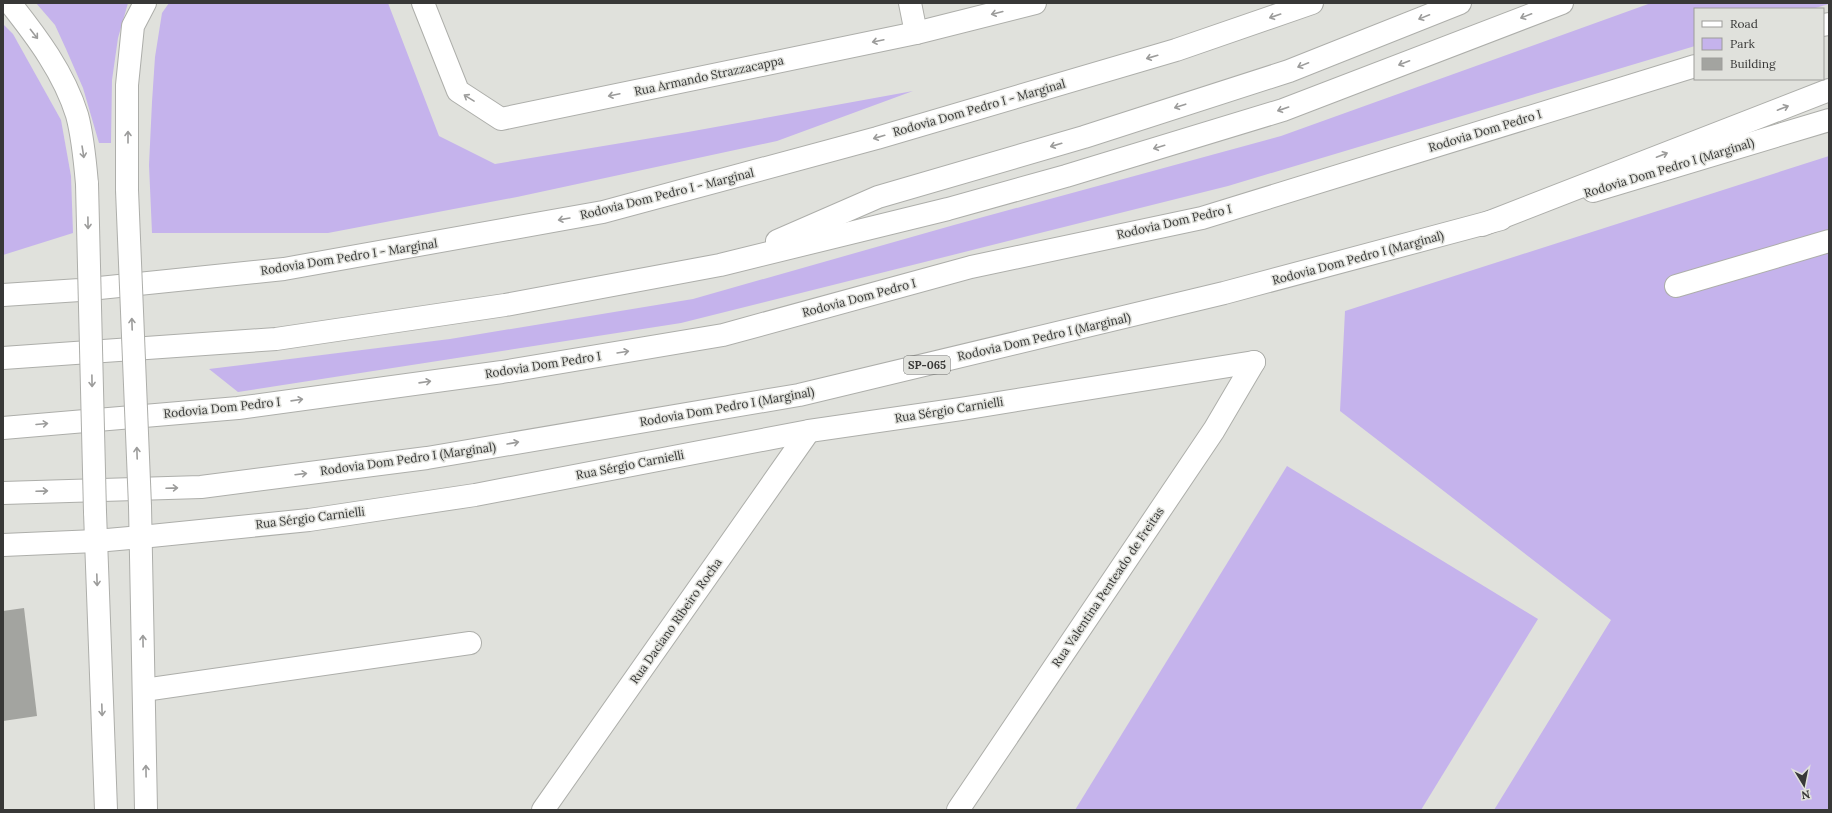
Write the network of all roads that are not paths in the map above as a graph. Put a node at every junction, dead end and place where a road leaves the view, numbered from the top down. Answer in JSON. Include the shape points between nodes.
{"nodes":[{"id":1,"x":10,"y":3,"type":"edge"},
{"id":2,"x":145,"y":3,"type":"edge"},
{"id":3,"x":423,"y":3,"type":"edge"},
{"id":4,"x":910,"y":3,"type":"edge"},
{"id":5,"x":1034,"y":3,"type":"edge"},
{"id":6,"x":1312,"y":3,"type":"edge"},
{"id":7,"x":1460,"y":3,"type":"edge"},
{"id":8,"x":1562,"y":3,"type":"edge"},
{"id":9,"x":916,"y":33,"type":"junction"},
{"id":10,"x":1694,"y":66,"type":"edge"},
{"id":11,"x":1829,"y":90,"type":"edge"},
{"id":12,"x":1829,"y":120,"type":"edge"},
{"id":13,"x":1482,"y":225,"type":"junction"},
{"id":14,"x":1829,"y":240,"type":"edge"},
{"id":15,"x":720,"y":265,"type":"junction"},
{"id":16,"x":1676,"y":286,"type":"dead end"},
{"id":17,"x":3,"y":295,"type":"edge"},
{"id":18,"x":3,"y":358,"type":"edge"},
{"id":19,"x":1254,"y":362,"type":"joint"},
{"id":20,"x":3,"y":428,"type":"edge"},
{"id":21,"x":809,"y":431,"type":"junction"},
{"id":22,"x":3,"y":492,"type":"edge"},
{"id":23,"x":140,"y":537,"type":"junction"},
{"id":24,"x":96,"y":541,"type":"junction"},
{"id":25,"x":3,"y":545,"type":"edge"},
{"id":26,"x":470,"y":643,"type":"dead end"},
{"id":27,"x":144,"y":690,"type":"junction"},
{"id":28,"x":106,"y":810,"type":"edge"},
{"id":29,"x":146,"y":810,"type":"edge"},
{"id":30,"x":543,"y":810,"type":"edge"},
{"id":31,"x":958,"y":810,"type":"edge"}],
"edges":[{"from":1,"to":24,"type":"main road","one_way":true,"bridge":true,"via":[[41,42],[65,87],[77,115],[84,154],[87,184]]},
{"from":23,"to":2,"type":"main road","one_way":true,"bridge":true,"via":[[127,190],[127,85],[133,26]]},
{"from":9,"to":3,"type":"main road","name":"Rua Armando Strazzacappa","one_way":true,"via":[[502,118],[458,91]]},
{"from":4,"to":9,"type":"main road"},
{"from":5,"to":9,"type":"main road","name":"Rua Armando Strazzacappa","one_way":true},
{"from":6,"to":17,"type":"main road","name":"Rodovia Dom Pedro I - Marginal","one_way":true,"via":[[1168,52],[878,138],[603,212],[284,270]]},
{"from":7,"to":15,"type":"main road","one_way":true,"via":[[1281,73],[1084,137],[878,196]]},
{"from":8,"to":15,"type":"main road","one_way":true,"via":[[1282,110],[948,209]]},
{"from":20,"to":10,"type":"main road","name":"Rodovia Dom Pedro I","one_way":true,"via":[[238,408],[502,372],[723,335],[971,267],[1202,218]]},
{"from":13,"to":11,"type":"main road","one_way":true},
{"from":12,"to":13,"type":"main road","name":"Rodovia Dom Pedro I (Marginal)","number":"SP-065"},
{"from":22,"to":13,"type":"main road","name":"Rodovia Dom Pedro I (Marginal)","number":"SP-065","one_way":true,"via":[[201,487],[426,458],[799,395],[1224,293]]},
{"from":14,"to":16,"type":"main road"},
{"from":15,"to":18,"type":"main road","via":[[505,305],[276,339]]},
{"from":19,"to":21,"type":"main road","name":"Rua Sérgio Carnielli"},
{"from":19,"to":31,"type":"main road","name":"Rua Valentina Penteado de Freitas","via":[[1214,430]]},
{"from":21,"to":23,"type":"main road","name":"Rua Sérgio Carnielli","via":[[475,495],[309,520]]},
{"from":21,"to":30,"type":"main road","name":"Rua Daciano Ribeiro Rocha"},
{"from":23,"to":24,"type":"main road","name":"Rua Sérgio Carnielli"},
{"from":27,"to":23,"type":"main road","one_way":true},
{"from":24,"to":25,"type":"main road","name":"Rua Sérgio Carnielli"},
{"from":24,"to":28,"type":"main road","one_way":true},
{"from":26,"to":27,"type":"main road"},
{"from":29,"to":27,"type":"main road","one_way":true}]}
